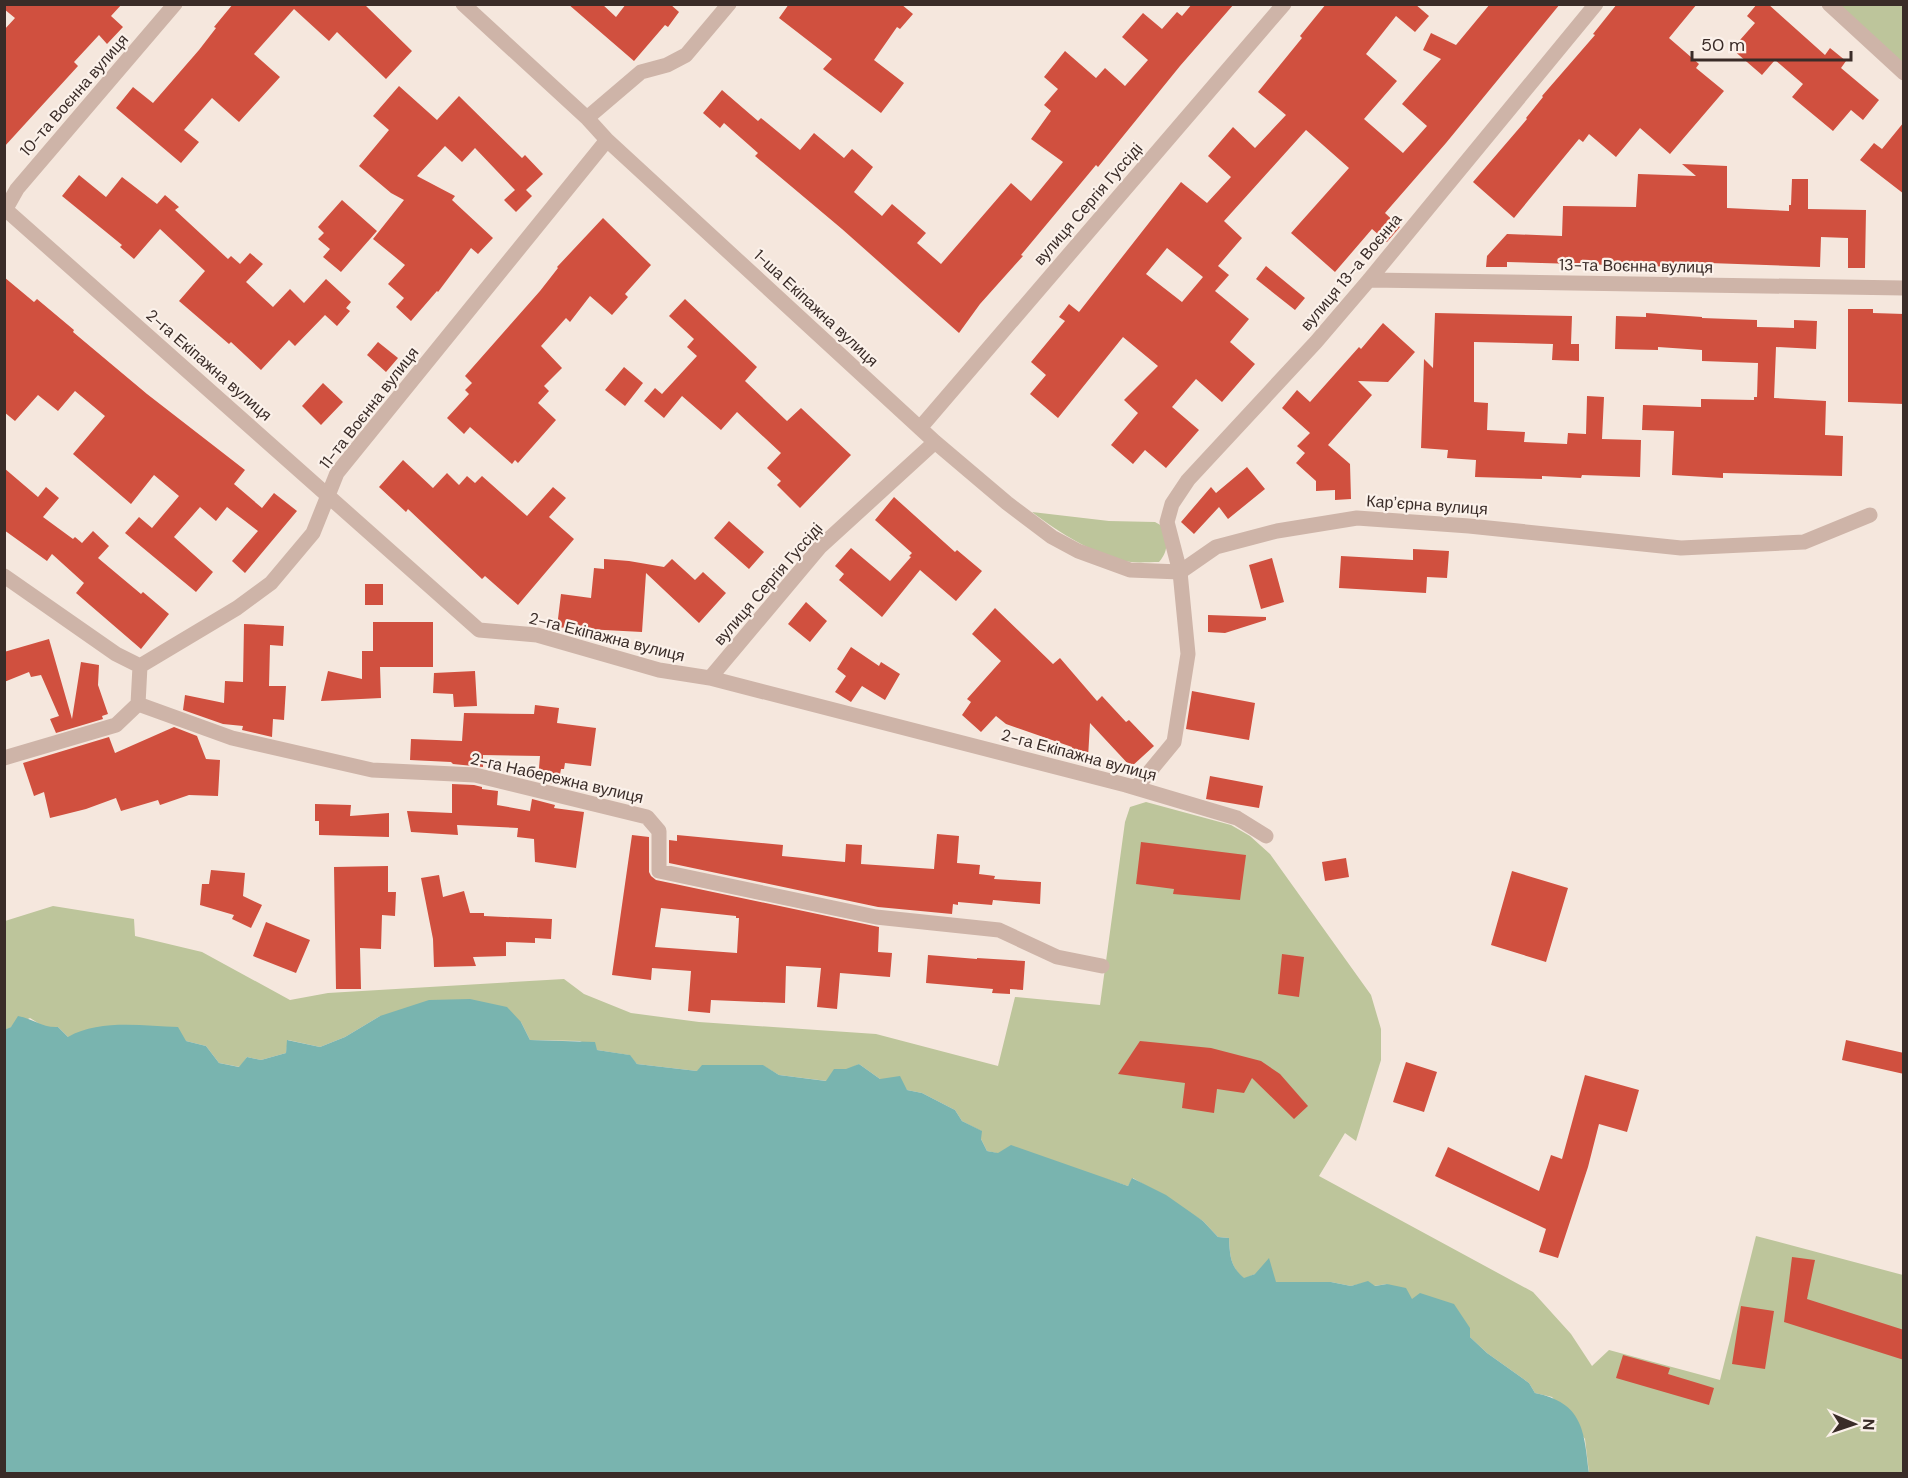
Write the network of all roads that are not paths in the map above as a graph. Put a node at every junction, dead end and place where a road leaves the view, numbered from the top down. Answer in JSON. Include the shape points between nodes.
{"nodes":[{"id":1,"x":175,"y":4,"type":"edge"},
{"id":2,"x":463,"y":4,"type":"edge"},
{"id":3,"x":729,"y":4,"type":"edge"},
{"id":4,"x":1284,"y":4,"type":"edge"},
{"id":5,"x":1596,"y":4,"type":"edge"},
{"id":6,"x":1829,"y":4,"type":"edge"},
{"id":7,"x":1904,"y":73,"type":"edge"},
{"id":8,"x":587,"y":117,"type":"junction"},
{"id":9,"x":607,"y":140,"type":"junction"},
{"id":10,"x":5,"y":210,"type":"edge"},
{"id":11,"x":1369,"y":280,"type":"junction"},
{"id":12,"x":1904,"y":288,"type":"edge"},
{"id":13,"x":920,"y":428,"type":"junction"},
{"id":14,"x":935,"y":442,"type":"junction"},
{"id":15,"x":329,"y":495,"type":"junction"},
{"id":16,"x":1870,"y":515,"type":"dead end"},
{"id":17,"x":1180,"y":572,"type":"junction"},
{"id":18,"x":4,"y":576,"type":"edge"},
{"id":19,"x":141,"y":666,"type":"junction"},
{"id":20,"x":710,"y":678,"type":"junction"},
{"id":21,"x":138,"y":704,"type":"junction"},
{"id":22,"x":4,"y":758,"type":"edge"},
{"id":23,"x":1136,"y":788,"type":"junction"},
{"id":24,"x":1266,"y":836,"type":"dead end"},
{"id":25,"x":1102,"y":966,"type":"dead end"}],
"edges":[{"from":1,"to":10,"type":"street","name":"10-та Воєнна вулиця","via":[[17,189]]},
{"from":2,"to":8,"type":"street","name":"1-ша Екіпажна вулиця"},
{"from":3,"to":8,"type":"street","via":[[686,55],[642,72]]},
{"from":4,"to":13,"type":"street","name":"вулиця Сергія Гуссіді"},
{"from":5,"to":11,"type":"street","name":"вулиця 13-а Воєнна"},
{"from":6,"to":7,"type":"street"},
{"from":8,"to":9,"type":"street","name":"1-ша Екіпажна вулиця"},
{"from":9,"to":13,"type":"street","name":"1-ша Екіпажна вулиця"},
{"from":9,"to":15,"type":"street","name":"11-та Воєнна вулиця","via":[[337,473]]},
{"from":10,"to":15,"type":"street","name":"2-га Екіпажна вулиця"},
{"from":11,"to":12,"type":"street","name":"13-та Воєнна вулиця"},
{"from":11,"to":17,"type":"street","name":"вулиця 13-а Воєнна","via":[[1188,480],[1172,504],[1167,522]]},
{"from":13,"to":14,"type":"street","name":"1-ша Екіпажна вулиця"},
{"from":14,"to":17,"type":"street","name":"1-ша Екіпажна вулиця","via":[[1007,503],[1061,542],[1130,570]]},
{"from":14,"to":20,"type":"street","name":"вулиця Сергія Гуссіді","via":[[820,547]]},
{"from":15,"to":19,"type":"street","name":"11-та Воєнна вулиця","via":[[313,533],[272,583]]},
{"from":15,"to":20,"type":"street","name":"2-га Екіпажна вулиця","via":[[479,630],[537,635],[658,670]]},
{"from":16,"to":17,"type":"street","name":"Карʼєрна вулиця","via":[[1804,542],[1681,548],[1357,518],[1277,531],[1216,547]]},
{"from":17,"to":23,"type":"street","via":[[1188,654],[1174,742]]},
{"from":18,"to":19,"type":"street","via":[[116,654]]},
{"from":19,"to":21,"type":"street"},
{"from":20,"to":23,"type":"street","name":"2-га Екіпажна вулиця"},
{"from":21,"to":22,"type":"street","via":[[116,725]]},
{"from":21,"to":25,"type":"street","name":"2-га Набережна вулиця","via":[[232,738],[372,770],[475,775],[647,817],[659,831],[659,871],[876,917],[999,930],[1057,957]]},
{"from":23,"to":24,"type":"street","name":"2-га Екіпажна вулиця","via":[[1237,818]]}]}
